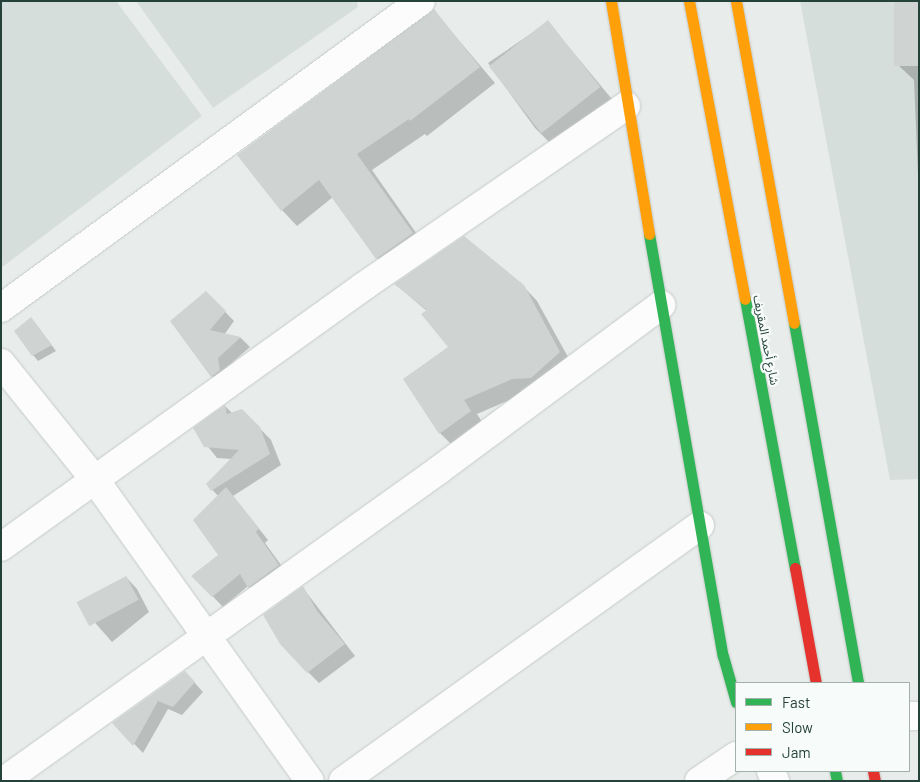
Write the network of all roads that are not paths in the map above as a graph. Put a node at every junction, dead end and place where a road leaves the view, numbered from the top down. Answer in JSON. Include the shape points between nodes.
{"nodes":[{"id":1,"x":421,"y":1,"type":"edge"},
{"id":2,"x":610,"y":1,"type":"edge"},
{"id":3,"x":689,"y":1,"type":"edge"},
{"id":4,"x":736,"y":1,"type":"edge"},
{"id":5,"x":626,"y":106,"type":"junction"},
{"id":6,"x":661,"y":305,"type":"junction"},
{"id":7,"x":1,"y":308,"type":"edge"},
{"id":8,"x":1,"y":363,"type":"edge"},
{"id":9,"x":95,"y":480,"type":"junction"},
{"id":10,"x":700,"y":525,"type":"junction"},
{"id":11,"x":1,"y":546,"type":"edge"},
{"id":12,"x":209,"y":637,"type":"junction"},
{"id":13,"x":816,"y":682,"type":"edge"},
{"id":14,"x":858,"y":682,"type":"edge"},
{"id":15,"x":735,"y":698,"type":"edge"},
{"id":16,"x":735,"y":757,"type":"edge"},
{"id":17,"x":4,"y":781,"type":"edge"},
{"id":18,"x":310,"y":781,"type":"edge"},
{"id":19,"x":344,"y":781,"type":"edge"},
{"id":20,"x":699,"y":781,"type":"edge"}],
"edges":[{"from":1,"to":7,"type":"street"},
{"from":2,"to":5,"type":"main road"},
{"from":3,"to":13,"type":"main road","name":"شارع أحمد المقريف"},
{"from":4,"to":14,"type":"main road"},
{"from":5,"to":6,"type":"main road"},
{"from":5,"to":9,"type":"street","via":[[364,286]]},
{"from":6,"to":10,"type":"main road"},
{"from":6,"to":12,"type":"street"},
{"from":8,"to":9,"type":"street"},
{"from":9,"to":11,"type":"street"},
{"from":9,"to":12,"type":"street"},
{"from":10,"to":15,"type":"main road","via":[[723,656]]},
{"from":10,"to":19,"type":"street"},
{"from":12,"to":17,"type":"street"},
{"from":12,"to":18,"type":"street"},
{"from":16,"to":20,"type":"street"}]}
